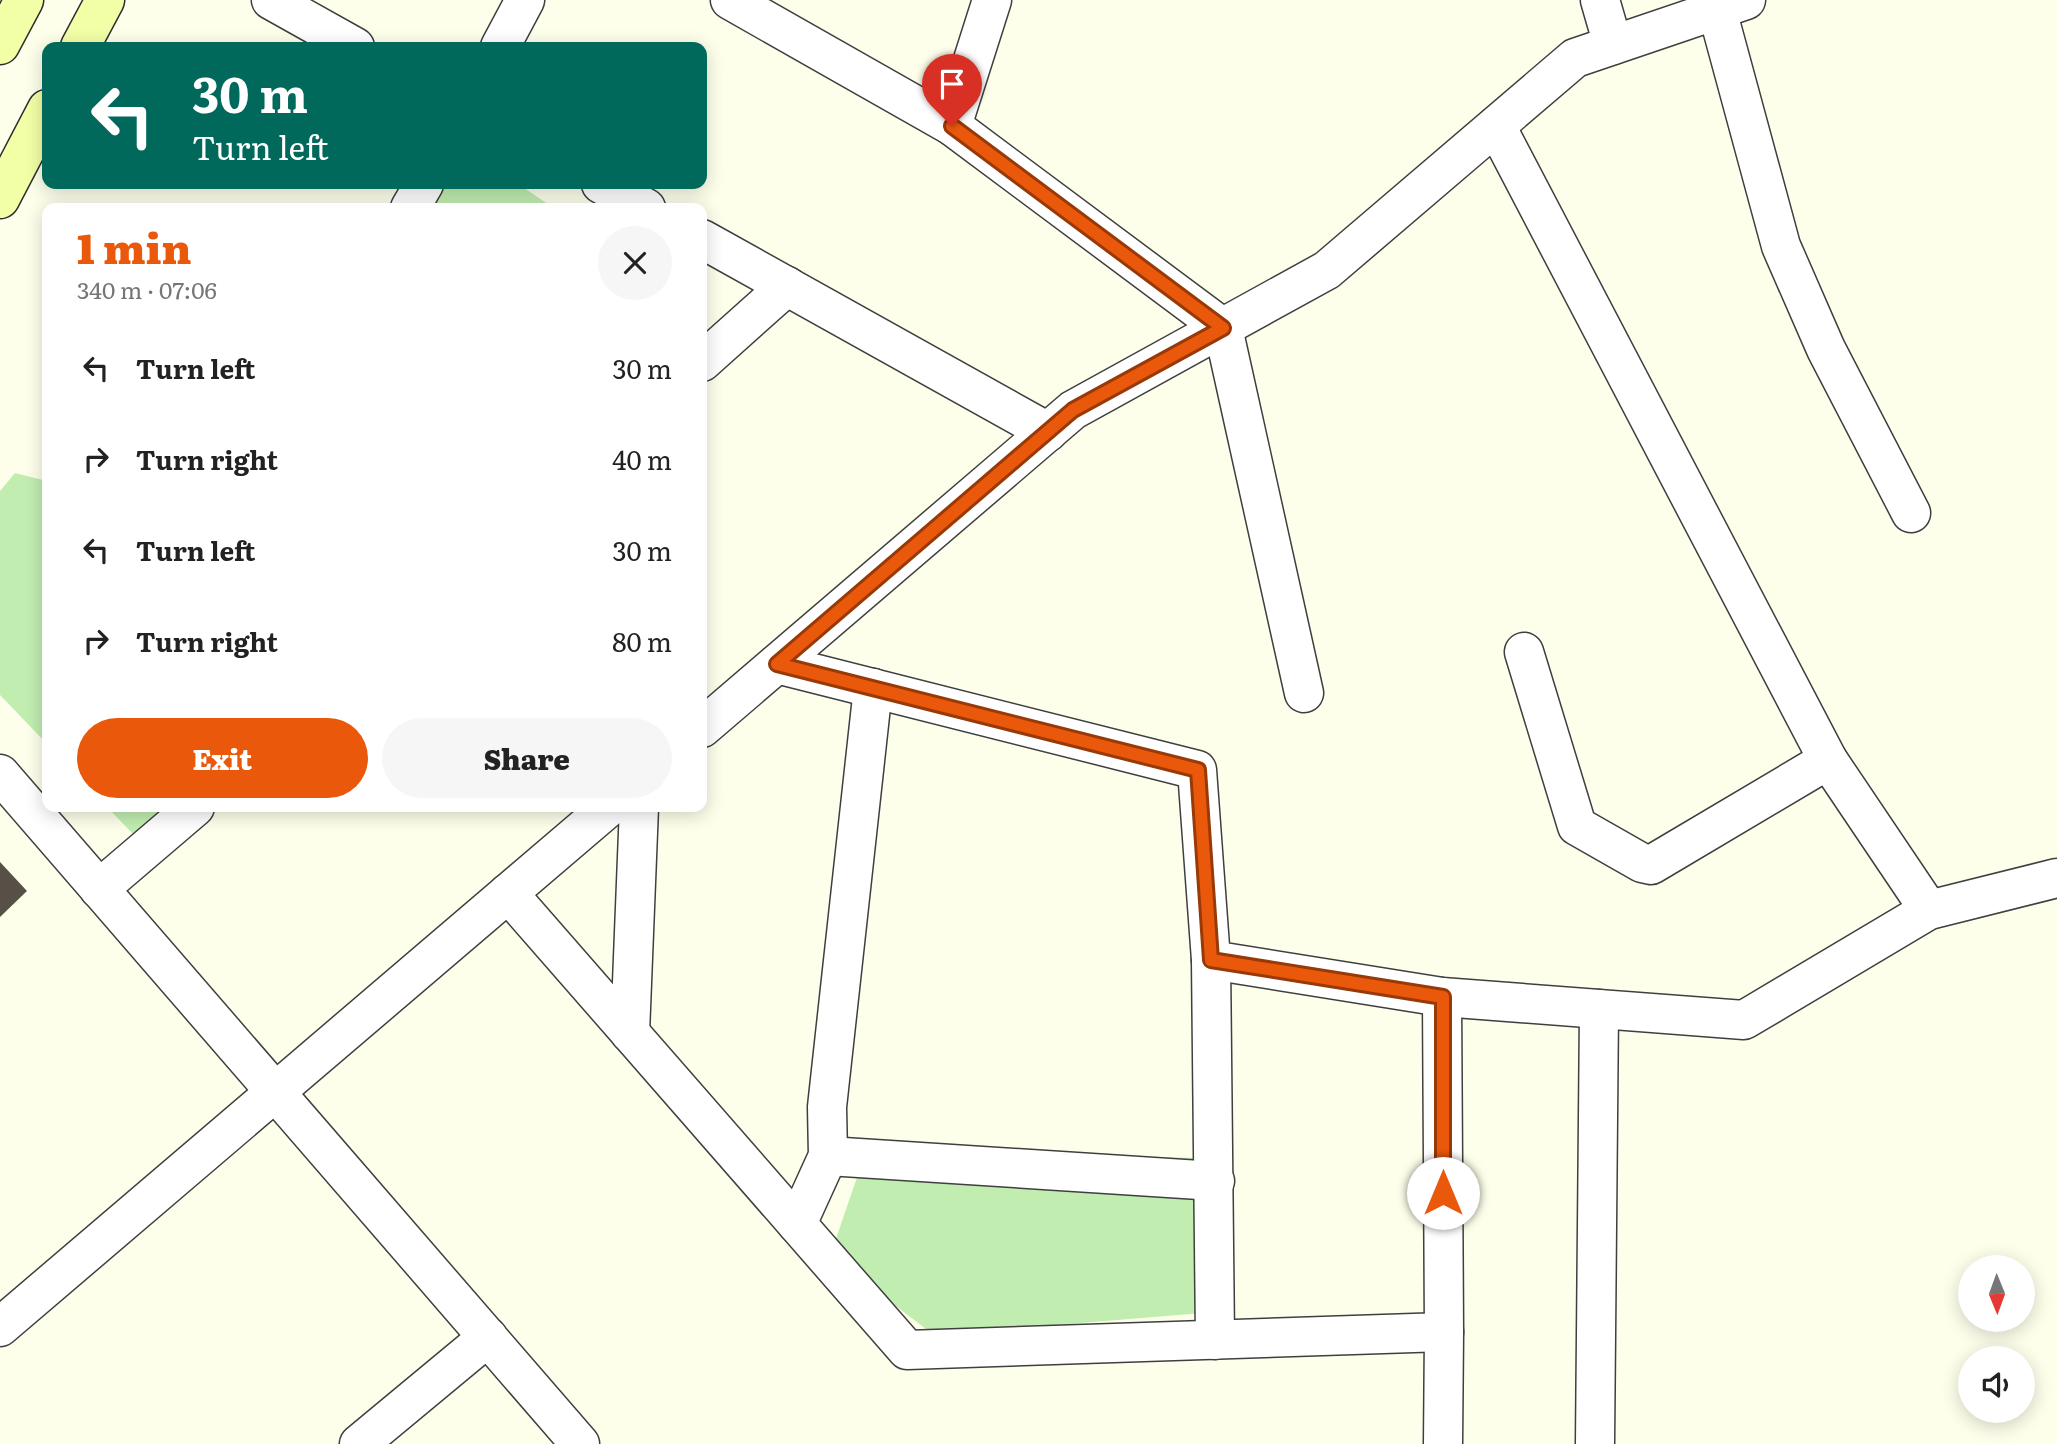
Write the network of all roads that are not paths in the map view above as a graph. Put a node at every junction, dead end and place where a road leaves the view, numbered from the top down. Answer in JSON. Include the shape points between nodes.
{"nodes":[{"id":1,"x":24,"y":0,"type":"edge"},
{"id":2,"x":105,"y":0,"type":"edge"},
{"id":3,"x":271,"y":0,"type":"edge"},
{"id":4,"x":526,"y":0,"type":"edge"},
{"id":5,"x":730,"y":0,"type":"edge"},
{"id":6,"x":992,"y":0,"type":"edge"},
{"id":7,"x":1600,"y":0,"type":"edge"},
{"id":8,"x":1732,"y":5,"type":"edge"},
{"id":9,"x":83,"y":42,"type":"edge"},
{"id":10,"x":346,"y":42,"type":"edge"},
{"id":11,"x":503,"y":42,"type":"edge"},
{"id":12,"x":0,"y":45,"type":"edge"},
{"id":13,"x":1614,"y":45,"type":"junction"},
{"id":14,"x":42,"y":119,"type":"edge"},
{"id":15,"x":952,"y":126,"type":"junction"},
{"id":16,"x":1496,"y":126,"type":"junction"},
{"id":17,"x":610,"y":189,"type":"edge"},
{"id":18,"x":0,"y":199,"type":"edge"},
{"id":19,"x":637,"y":203,"type":"edge"},
{"id":20,"x":707,"y":242,"type":"edge"},
{"id":21,"x":787,"y":286,"type":"junction"},
{"id":22,"x":1223,"y":328,"type":"junction"},
{"id":23,"x":707,"y":358,"type":"edge"},
{"id":24,"x":1048,"y":432,"type":"junction"},
{"id":25,"x":1911,"y":513,"type":"dead end"},
{"id":26,"x":1524,"y":652,"type":"dead end"},
{"id":27,"x":777,"y":664,"type":"junction"},
{"id":28,"x":873,"y":688,"type":"junction"},
{"id":29,"x":1304,"y":692,"type":"dead end"},
{"id":30,"x":707,"y":724,"type":"edge"},
{"id":31,"x":1828,"y":760,"type":"junction"},
{"id":32,"x":0,"y":774,"type":"edge"},
{"id":33,"x":189,"y":812,"type":"edge"},
{"id":34,"x":603,"y":812,"type":"edge"},
{"id":35,"x":639,"y":812,"type":"edge"},
{"id":36,"x":2057,"y":878,"type":"edge"},
{"id":37,"x":99,"y":889,"type":"junction"},
{"id":38,"x":508,"y":893,"type":"junction"},
{"id":39,"x":1929,"y":910,"type":"junction"},
{"id":40,"x":1211,"y":960,"type":"junction"},
{"id":41,"x":1443,"y":997,"type":"junction"},
{"id":42,"x":1599,"y":1009,"type":"junction"},
{"id":43,"x":630,"y":1033,"type":"junction"},
{"id":44,"x":275,"y":1092,"type":"junction"},
{"id":45,"x":828,"y":1156,"type":"junction"},
{"id":46,"x":1215,"y":1181,"type":"junction"},
{"id":47,"x":797,"y":1224,"type":"junction"},
{"id":48,"x":0,"y":1327,"type":"edge"},
{"id":49,"x":1444,"y":1332,"type":"junction"},
{"id":50,"x":488,"y":1337,"type":"junction"},
{"id":51,"x":1215,"y":1340,"type":"junction"},
{"id":52,"x":359,"y":1444,"type":"edge"},
{"id":53,"x":580,"y":1444,"type":"edge"},
{"id":54,"x":1443,"y":1444,"type":"edge"},
{"id":55,"x":1595,"y":1444,"type":"edge"}],
"edges":[{"from":1,"to":12,"type":"main road"},
{"from":2,"to":9,"type":"main road"},
{"from":3,"to":10,"type":"street"},
{"from":4,"to":11,"type":"street"},
{"from":5,"to":15,"type":"street"},
{"from":6,"to":15,"type":"street"},
{"from":7,"to":13,"type":"street"},
{"from":8,"to":13,"type":"street"},
{"from":8,"to":25,"type":"street","via":[[1781,246],[1826,349]]},
{"from":13,"to":16,"type":"street","via":[[1575,58]]},
{"from":14,"to":18,"type":"main road"},
{"from":15,"to":22,"type":"street"},
{"from":16,"to":22,"type":"street","via":[[1327,270]]},
{"from":16,"to":31,"type":"street"},
{"from":17,"to":19,"type":"street"},
{"from":20,"to":21,"type":"street"},
{"from":21,"to":23,"type":"street"},
{"from":21,"to":24,"type":"street"},
{"from":22,"to":24,"type":"street","via":[[1073,410]]},
{"from":22,"to":29,"type":"street"},
{"from":24,"to":27,"type":"street"},
{"from":26,"to":31,"type":"street","via":[[1577,826],[1642,863],[1651,865]]},
{"from":27,"to":28,"type":"street"},
{"from":27,"to":30,"type":"street"},
{"from":28,"to":40,"type":"street","via":[[1198,770]]},
{"from":28,"to":45,"type":"street","via":[[827,1107]]},
{"from":31,"to":39,"type":"street"},
{"from":32,"to":37,"type":"street"},
{"from":33,"to":37,"type":"street"},
{"from":34,"to":38,"type":"street"},
{"from":35,"to":43,"type":"street"},
{"from":36,"to":39,"type":"street"},
{"from":37,"to":44,"type":"street"},
{"from":38,"to":43,"type":"street"},
{"from":38,"to":44,"type":"street"},
{"from":39,"to":42,"type":"street","via":[[1744,1020]]},
{"from":40,"to":41,"type":"street"},
{"from":40,"to":46,"type":"street"},
{"from":41,"to":42,"type":"street"},
{"from":41,"to":49,"type":"street"},
{"from":42,"to":55,"type":"street"},
{"from":43,"to":47,"type":"street"},
{"from":44,"to":48,"type":"street"},
{"from":44,"to":50,"type":"street"},
{"from":45,"to":46,"type":"street"},
{"from":45,"to":47,"type":"street"},
{"from":46,"to":51,"type":"street"},
{"from":47,"to":51,"type":"street","via":[[907,1350]]},
{"from":49,"to":51,"type":"street"},
{"from":49,"to":54,"type":"street"},
{"from":50,"to":52,"type":"street"},
{"from":50,"to":53,"type":"street"}]}
